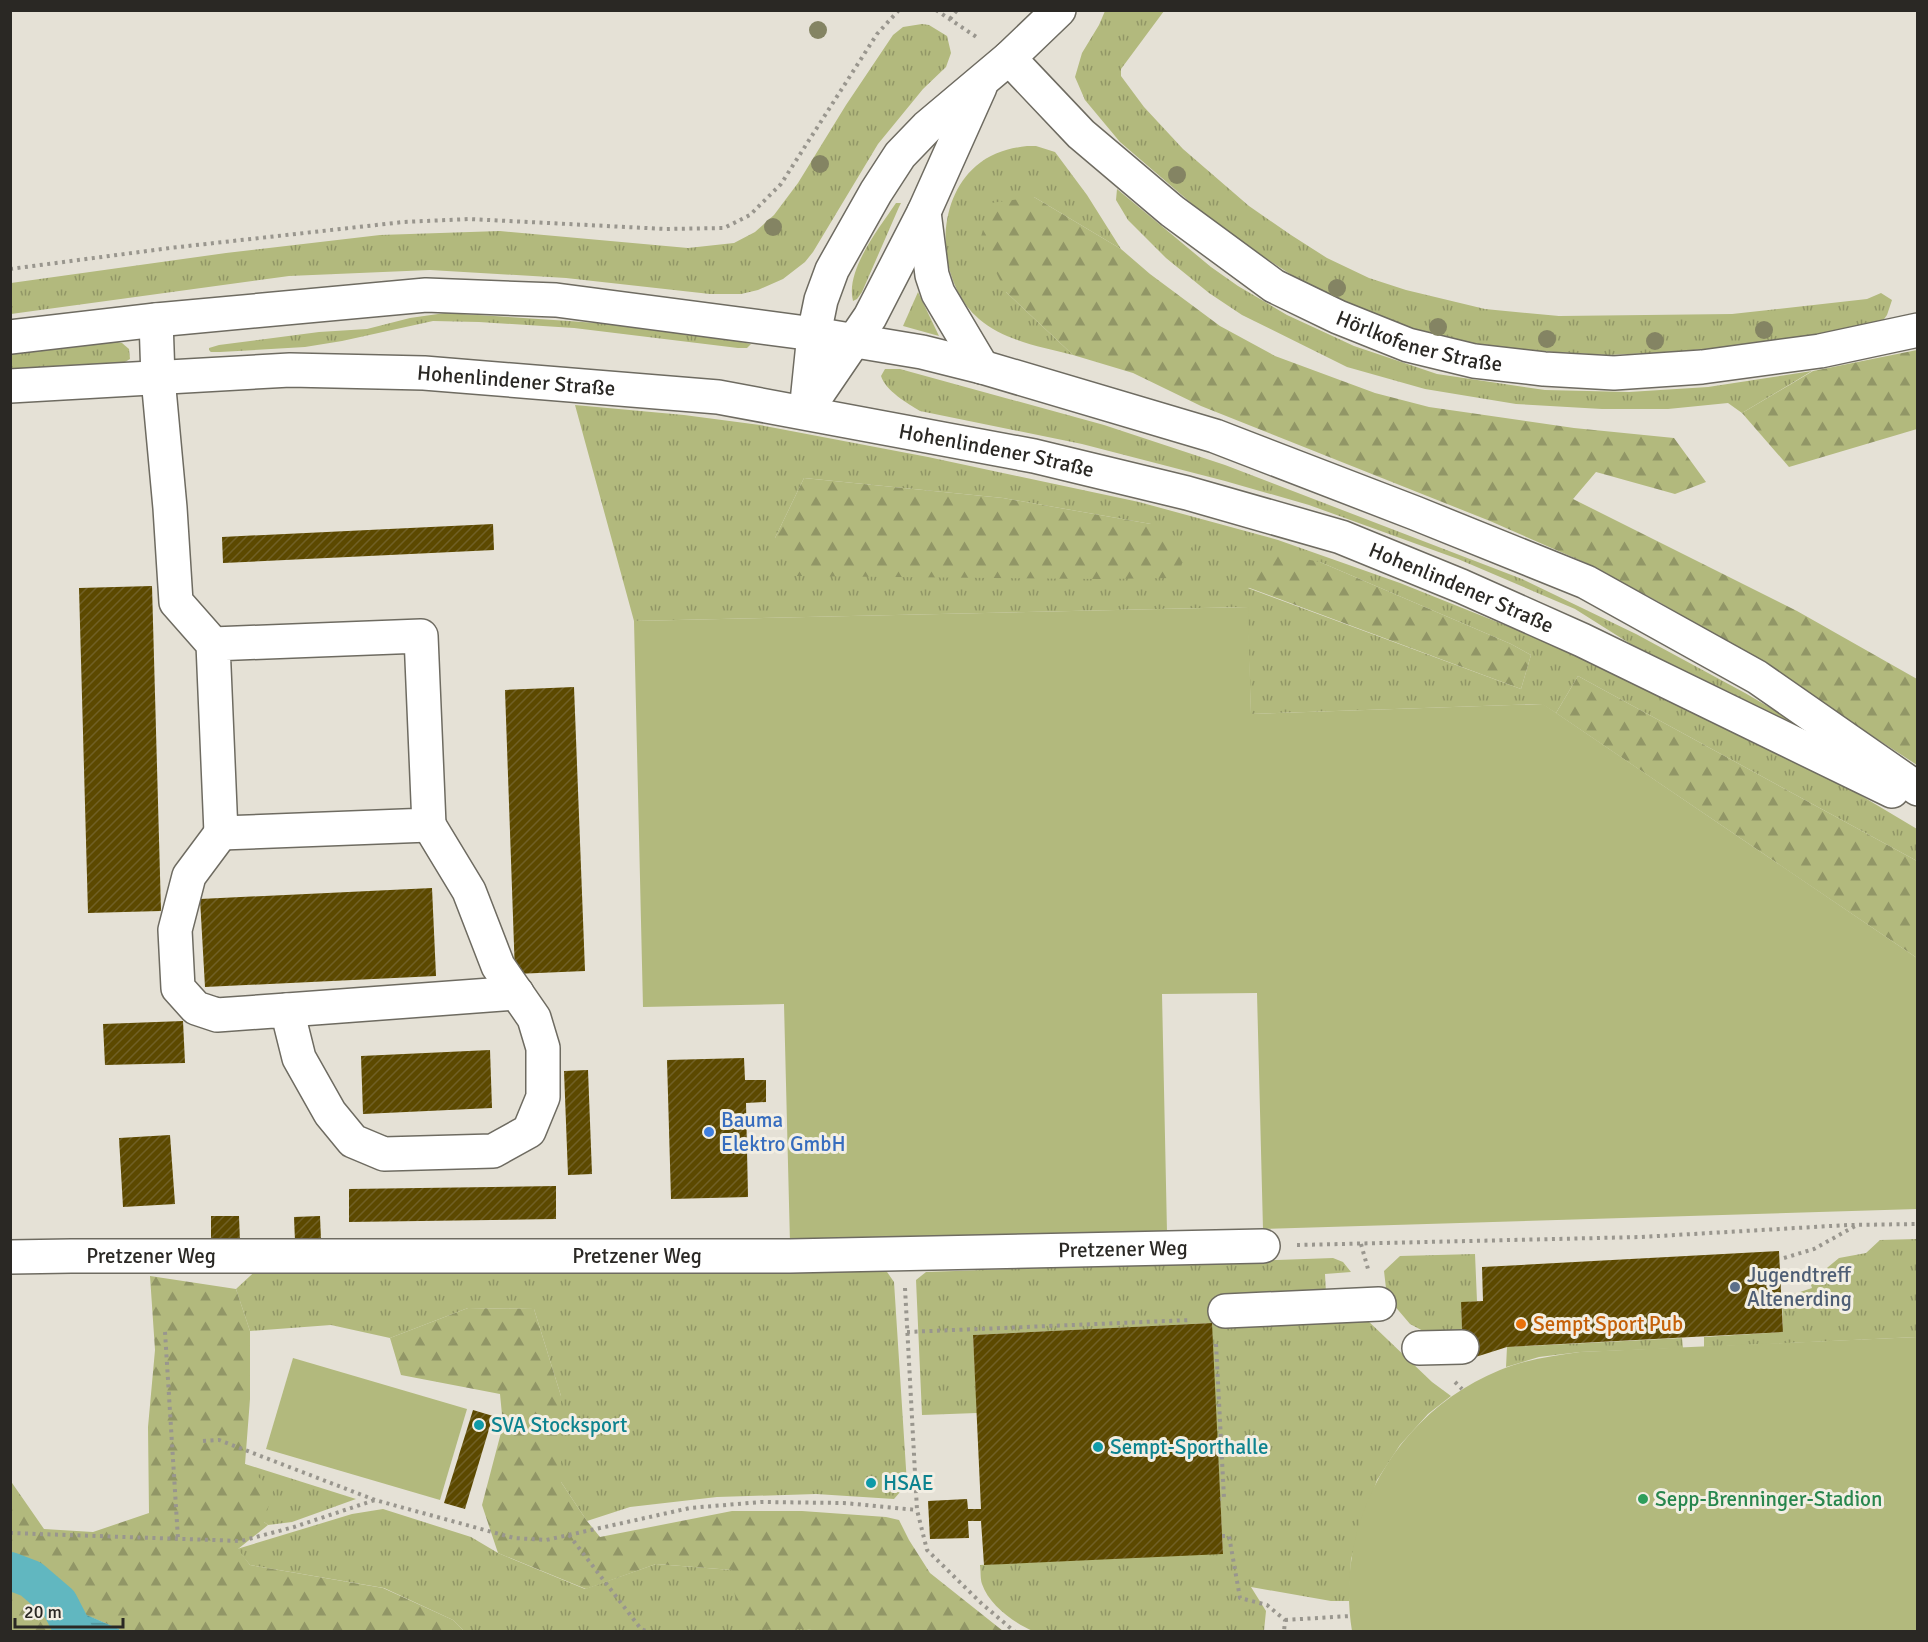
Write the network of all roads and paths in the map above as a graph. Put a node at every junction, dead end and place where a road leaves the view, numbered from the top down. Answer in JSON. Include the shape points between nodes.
{"nodes":[{"id":1,"x":899,"y":10,"type":"edge"},
{"id":2,"x":936,"y":10,"type":"edge"},
{"id":3,"x":957,"y":10,"type":"edge"},
{"id":4,"x":1059,"y":10,"type":"edge"},
{"id":5,"x":1009,"y":58,"type":"junction"},
{"id":6,"x":983,"y":80,"type":"junction"},
{"id":7,"x":924,"y":212,"type":"junction"},
{"id":8,"x":10,"y":269,"type":"edge"},
{"id":9,"x":156,"y":320,"type":"junction"},
{"id":10,"x":1917,"y":330,"type":"edge"},
{"id":11,"x":814,"y":334,"type":"junction"},
{"id":12,"x":10,"y":337,"type":"edge"},
{"id":13,"x":855,"y":340,"type":"junction"},
{"id":14,"x":982,"y":367,"type":"junction"},
{"id":15,"x":158,"y":378,"type":"junction"},
{"id":16,"x":10,"y":386,"type":"edge"},
{"id":17,"x":806,"y":412,"type":"junction"},
{"id":18,"x":213,"y":644,"type":"junction"},
{"id":19,"x":1917,"y":789,"type":"edge"},
{"id":20,"x":1917,"y":804,"type":"edge"},
{"id":21,"x":429,"y":825,"type":"junction"},
{"id":22,"x":221,"y":833,"type":"junction"},
{"id":23,"x":517,"y":993,"type":"junction"},
{"id":24,"x":287,"y":1010,"type":"junction"},
{"id":25,"x":1917,"y":1224,"type":"edge"},
{"id":26,"x":1858,"y":1225,"type":"junction"},
{"id":27,"x":1263,"y":1246,"type":"joint"},
{"id":28,"x":903,"y":1254,"type":"junction"},
{"id":29,"x":10,"y":1257,"type":"edge"},
{"id":30,"x":1784,"y":1258,"type":"dead end"},
{"id":31,"x":1380,"y":1304,"type":"dead end"},
{"id":32,"x":1226,"y":1311,"type":"dead end"},
{"id":33,"x":1191,"y":1320,"type":"dead end"},
{"id":34,"x":165,"y":1332,"type":"dead end"},
{"id":35,"x":907,"y":1332,"type":"junction"},
{"id":36,"x":1216,"y":1343,"type":"dead end"},
{"id":37,"x":1462,"y":1347,"type":"dead end"},
{"id":38,"x":1419,"y":1348,"type":"dead end"},
{"id":39,"x":203,"y":1441,"type":"dead end"},
{"id":40,"x":1220,"y":1499,"type":"dead end"},
{"id":41,"x":375,"y":1500,"type":"junction"},
{"id":42,"x":917,"y":1510,"type":"junction"},
{"id":43,"x":10,"y":1533,"type":"edge"},
{"id":44,"x":569,"y":1535,"type":"junction"},
{"id":45,"x":1222,"y":1536,"type":"dead end"},
{"id":46,"x":178,"y":1539,"type":"junction"},
{"id":47,"x":1350,"y":1616,"type":"dead end"},
{"id":48,"x":1285,"y":1620,"type":"junction"},
{"id":49,"x":639,"y":1630,"type":"edge"},
{"id":50,"x":649,"y":1632,"type":"edge"},
{"id":51,"x":1015,"y":1632,"type":"edge"},
{"id":52,"x":1284,"y":1632,"type":"edge"}],
"edges":[{"from":1,"to":8,"type":"path","via":[[877,33],[781,184],[750,215],[724,228],[666,229],[469,219],[403,222]]},
{"from":2,"to":3,"type":"path","via":[[950,19]]},
{"from":4,"to":5,"type":"main road"},
{"from":5,"to":6,"type":"main road"},
{"from":5,"to":10,"type":"main road","name":"Hörlkofener Straße","via":[[1090,141],[1172,212],[1274,286],[1408,345],[1474,361],[1614,373],[1702,367],[1820,351]]},
{"from":6,"to":7,"type":"main road"},
{"from":6,"to":11,"type":"main road","via":[[900,155],[832,270]]},
{"from":7,"to":13,"type":"main road"},
{"from":7,"to":14,"type":"main road","via":[[938,293]]},
{"from":9,"to":11,"type":"main road","via":[[426,295],[556,300]]},
{"from":9,"to":12,"type":"main road"},
{"from":9,"to":15,"type":"main road"},
{"from":11,"to":13,"type":"main road"},
{"from":11,"to":17,"type":"main road"},
{"from":13,"to":14,"type":"main road"},
{"from":13,"to":17,"type":"main road"},
{"from":14,"to":19,"type":"main road","via":[[1215,436],[1586,582],[1757,677]]},
{"from":15,"to":16,"type":"main road","name":"Hohenlindener Straße"},
{"from":15,"to":17,"type":"main road","name":"Hohenlindener Straße","via":[[290,370],[423,373],[718,397]]},
{"from":15,"to":18,"type":"main road","via":[[176,602]]},
{"from":17,"to":20,"type":"main road","name":"Hohenlindener Straße","via":[[1034,456],[1187,493],[1341,537],[1582,640]]},
{"from":18,"to":21,"type":"main road","via":[[421,636]]},
{"from":18,"to":22,"type":"main road"},
{"from":21,"to":22,"type":"main road"},
{"from":21,"to":23,"type":"main road","via":[[469,891],[498,966]]},
{"from":22,"to":24,"type":"main road","via":[[189,876],[175,930],[178,988],[196,1008],[217,1015]]},
{"from":23,"to":24,"type":"main road"},
{"from":23,"to":24,"type":"main road","via":[[534,1018],[543,1048],[543,1097],[529,1131],[493,1151],[384,1154],[353,1141],[330,1113],[299,1058]]},
{"from":25,"to":26,"type":"path"},
{"from":26,"to":27,"type":"path","via":[[1641,1238]]},
{"from":26,"to":30,"type":"path","via":[[1814,1249]]},
{"from":27,"to":28,"type":"main road","name":"Pretzener Weg"},
{"from":28,"to":29,"type":"main road","name":"Pretzener Weg"},
{"from":28,"to":35,"type":"path"},
{"from":31,"to":32,"type":"main road"},
{"from":33,"to":35,"type":"path"},
{"from":34,"to":46,"type":"path"},
{"from":35,"to":42,"type":"path"},
{"from":36,"to":40,"type":"path","via":[[1224,1498]]},
{"from":37,"to":38,"type":"main road"},
{"from":39,"to":41,"type":"path","via":[[219,1440]]},
{"from":41,"to":44,"type":"path","via":[[514,1538],[546,1540]]},
{"from":41,"to":46,"type":"path","via":[[241,1541]]},
{"from":42,"to":44,"type":"path","via":[[844,1503],[761,1502],[690,1508]]},
{"from":42,"to":51,"type":"path","via":[[927,1550]]},
{"from":43,"to":46,"type":"path"},
{"from":44,"to":49,"type":"path"},
{"from":45,"to":48,"type":"path","via":[[1229,1536],[1240,1598],[1267,1605]]},
{"from":47,"to":48,"type":"path"},
{"from":48,"to":52,"type":"path"},
{"from":49,"to":50,"type":"path"}]}
